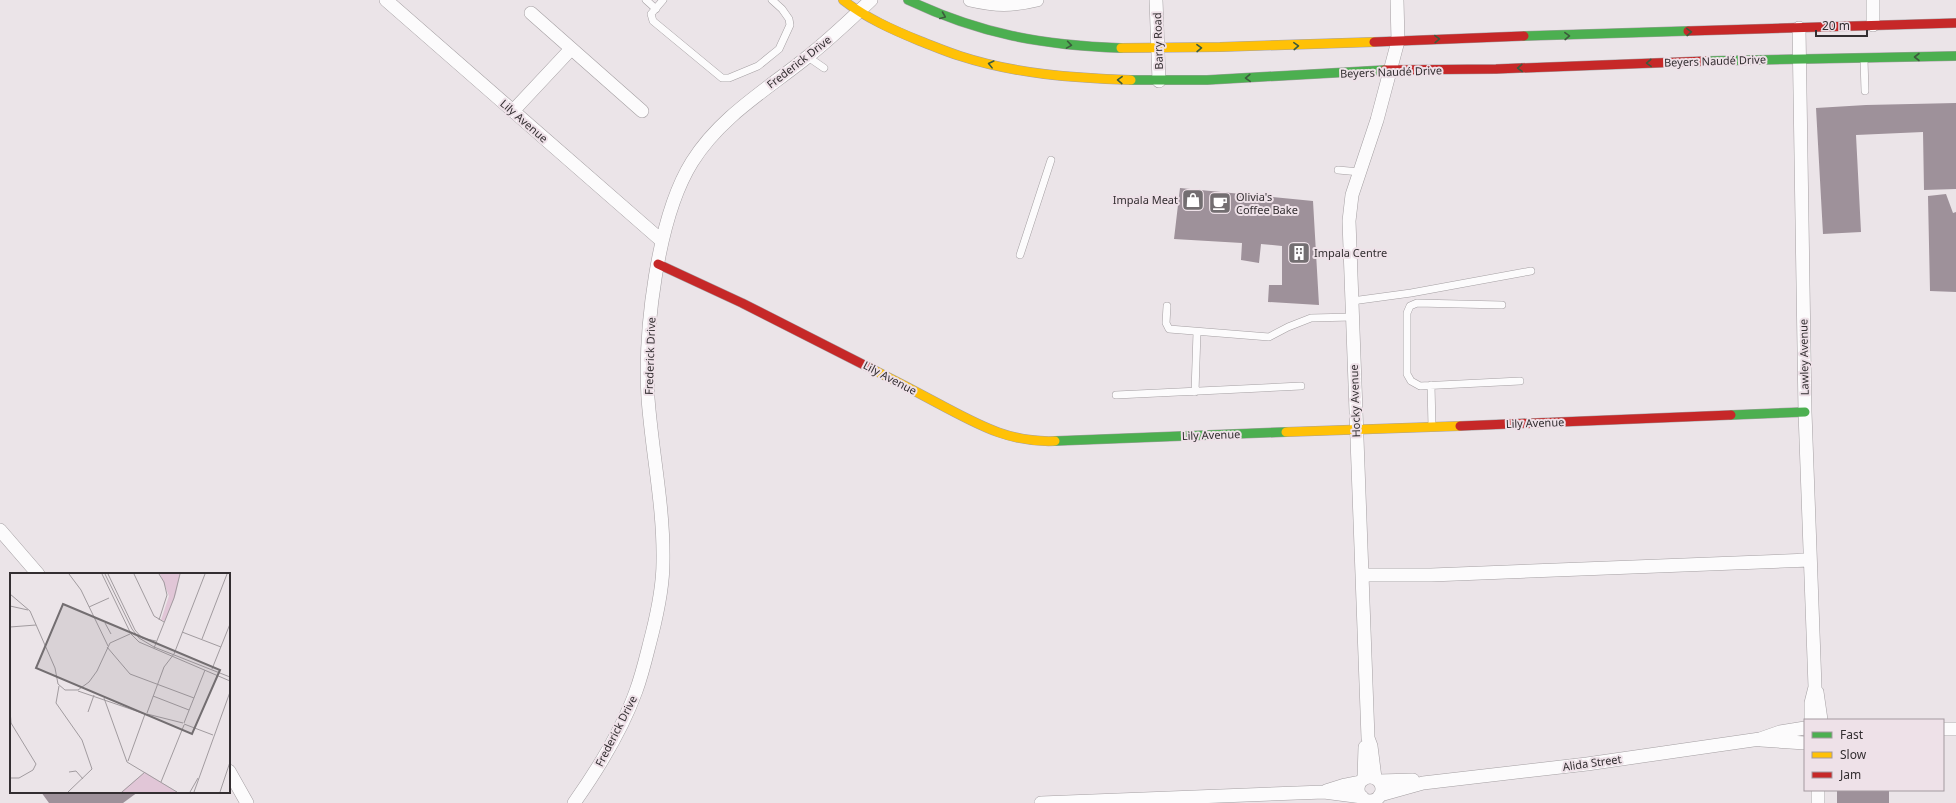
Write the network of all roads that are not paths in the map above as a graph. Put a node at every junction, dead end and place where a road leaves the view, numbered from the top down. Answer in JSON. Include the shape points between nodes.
{"nodes":[{"id":1,"x":386,"y":0,"type":"edge"},
{"id":2,"x":646,"y":0,"type":"edge"},
{"id":3,"x":663,"y":0,"type":"edge"},
{"id":4,"x":772,"y":0,"type":"edge"},
{"id":5,"x":843,"y":0,"type":"edge"},
{"id":6,"x":871,"y":0,"type":"edge"},
{"id":7,"x":908,"y":0,"type":"edge"},
{"id":8,"x":970,"y":0,"type":"edge"},
{"id":9,"x":1037,"y":0,"type":"edge"},
{"id":10,"x":1156,"y":0,"type":"edge"},
{"id":11,"x":1397,"y":0,"type":"edge"},
{"id":12,"x":1873,"y":0,"type":"edge"},
{"id":13,"x":656,"y":9,"type":"junction"},
{"id":14,"x":858,"y":12,"type":"junction"},
{"id":15,"x":531,"y":13,"type":"dead end"},
{"id":16,"x":1956,"y":23,"type":"edge"},
{"id":17,"x":1873,"y":25,"type":"junction"},
{"id":18,"x":1799,"y":28,"type":"junction"},
{"id":19,"x":1398,"y":41,"type":"junction"},
{"id":20,"x":571,"y":49,"type":"junction"},
{"id":21,"x":1157,"y":49,"type":"junction"},
{"id":22,"x":1956,"y":56,"type":"edge"},
{"id":23,"x":808,"y":57,"type":"junction"},
{"id":24,"x":1864,"y":57,"type":"junction"},
{"id":25,"x":1800,"y":58,"type":"junction"},
{"id":26,"x":824,"y":68,"type":"dead end"},
{"id":27,"x":1391,"y":70,"type":"junction"},
{"id":28,"x":1159,"y":81,"type":"junction"},
{"id":29,"x":1865,"y":90,"type":"dead end"},
{"id":30,"x":512,"y":111,"type":"junction"},
{"id":31,"x":642,"y":111,"type":"dead end"},
{"id":32,"x":1051,"y":160,"type":"dead end"},
{"id":33,"x":1338,"y":170,"type":"dead end"},
{"id":34,"x":1360,"y":172,"type":"junction"},
{"id":35,"x":662,"y":241,"type":"junction"},
{"id":36,"x":1020,"y":255,"type":"dead end"},
{"id":37,"x":658,"y":264,"type":"junction"},
{"id":38,"x":1531,"y":271,"type":"dead end"},
{"id":39,"x":1352,"y":301,"type":"junction"},
{"id":40,"x":1502,"y":305,"type":"dead end"},
{"id":41,"x":1167,"y":306,"type":"dead end"},
{"id":42,"x":1352,"y":317,"type":"junction"},
{"id":43,"x":1197,"y":332,"type":"junction"},
{"id":44,"x":1520,"y":381,"type":"dead end"},
{"id":45,"x":1431,"y":385,"type":"junction"},
{"id":46,"x":1301,"y":386,"type":"dead end"},
{"id":47,"x":1196,"y":392,"type":"junction"},
{"id":48,"x":1116,"y":396,"type":"dead end"},
{"id":49,"x":1805,"y":412,"type":"junction"},
{"id":50,"x":1432,"y":428,"type":"junction"},
{"id":51,"x":1356,"y":431,"type":"junction"},
{"id":52,"x":0,"y":530,"type":"edge"},
{"id":53,"x":1810,"y":560,"type":"junction"},
{"id":54,"x":37,"y":573,"type":"edge"},
{"id":55,"x":1362,"y":575,"type":"junction"},
{"id":56,"x":1815,"y":687,"type":"junction"},
{"id":57,"x":1810,"y":719,"type":"edge"},
{"id":58,"x":1821,"y":719,"type":"edge"},
{"id":59,"x":1804,"y":729,"type":"edge"},
{"id":60,"x":1944,"y":729,"type":"edge"},
{"id":61,"x":1956,"y":729,"type":"edge"},
{"id":62,"x":1760,"y":739,"type":"junction"},
{"id":63,"x":1804,"y":742,"type":"edge"},
{"id":64,"x":230,"y":773,"type":"edge"},
{"id":65,"x":1370,"y":780,"type":"junction"},
{"id":66,"x":1423,"y":783,"type":"junction"},
{"id":67,"x":1818,"y":791,"type":"edge"},
{"id":68,"x":1324,"y":792,"type":"junction"},
{"id":69,"x":1371,"y":800,"type":"edge"},
{"id":70,"x":247,"y":803,"type":"edge"},
{"id":71,"x":574,"y":803,"type":"edge"},
{"id":72,"x":1041,"y":803,"type":"edge"},
{"id":73,"x":1818,"y":803,"type":"edge"}],
"edges":[{"from":1,"to":30,"type":"street","name":"Lily Avenue"},
{"from":2,"to":13,"type":"lane"},
{"from":3,"to":13,"type":"lane"},
{"from":4,"to":13,"type":"lane","via":[[782,9],[790,25],[779,49],[758,66],[729,78],[722,78],[662,30],[652,19],[651,14]]},
{"from":5,"to":14,"type":"main road","name":"Beyers Naudé Drive"},
{"from":6,"to":14,"type":"street","name":"Frederick Drive"},
{"from":7,"to":21,"type":"main road","one_way":true,"via":[[959,22],[1005,35],[1081,47]]},
{"from":8,"to":9,"type":"street","via":[[987,4],[1014,5]]},
{"from":10,"to":21,"type":"street","name":"Barry Road"},
{"from":11,"to":19,"type":"street","name":"Hocky Avenue"},
{"from":12,"to":17,"type":"street"},
{"from":14,"to":23,"type":"street","name":"Frederick Drive"},
{"from":28,"to":14,"type":"main road","name":"Beyers Naudé Drive","one_way":true,"via":[[1075,78],[1014,70],[925,45]]},
{"from":15,"to":20,"type":"street"},
{"from":16,"to":17,"type":"main road"},
{"from":17,"to":18,"type":"main road"},
{"from":19,"to":18,"type":"main road","one_way":true},
{"from":18,"to":25,"type":"street","name":"Lawley Avenue"},
{"from":21,"to":19,"type":"main road","one_way":true,"via":[[1257,48]]},
{"from":19,"to":27,"type":"street","name":"Hocky Avenue"},
{"from":20,"to":30,"type":"street"},
{"from":20,"to":31,"type":"street"},
{"from":21,"to":28,"type":"street","name":"Barry Road"},
{"from":22,"to":24,"type":"main road","name":"Beyers Naudé Drive","one_way":true},
{"from":23,"to":26,"type":"lane"},
{"from":23,"to":35,"type":"street","name":"Frederick Drive","via":[[744,105],[706,141],[681,181],[672,202]]},
{"from":24,"to":25,"type":"main road","name":"Beyers Naudé Drive"},
{"from":24,"to":29,"type":"lane"},
{"from":25,"to":27,"type":"main road","name":"Beyers Naudé Drive","one_way":true,"via":[[1495,69]]},
{"from":25,"to":49,"type":"street","name":"Lawley Avenue"},
{"from":27,"to":28,"type":"main road","name":"Beyers Naudé Drive","one_way":true,"via":[[1287,77]]},
{"from":27,"to":34,"type":"street","name":"Hocky Avenue"},
{"from":30,"to":35,"type":"street","name":"Lily Avenue"},
{"from":32,"to":36,"type":"lane"},
{"from":33,"to":34,"type":"lane"},
{"from":34,"to":39,"type":"street","name":"Hocky Avenue","via":[[1349,208]]},
{"from":35,"to":37,"type":"street","name":"Frederick Drive"},
{"from":37,"to":51,"type":"main road","name":"Lily Avenue","via":[[773,317],[988,430],[1010,438],[1042,442]]},
{"from":37,"to":71,"type":"street","name":"Frederick Drive","via":[[651,310],[647,373],[663,523],[659,606],[636,691],[593,777]]},
{"from":38,"to":39,"type":"lane"},
{"from":39,"to":42,"type":"street","name":"Hocky Avenue"},
{"from":40,"to":45,"type":"lane","via":[[1417,303],[1410,306],[1407,313],[1407,374],[1411,381],[1420,386]]},
{"from":41,"to":43,"type":"lane","via":[[1166,327]]},
{"from":42,"to":43,"type":"lane","via":[[1311,318],[1269,337]]},
{"from":42,"to":51,"type":"street","name":"Hocky Avenue"},
{"from":43,"to":47,"type":"lane"},
{"from":44,"to":45,"type":"lane"},
{"from":45,"to":50,"type":"lane"},
{"from":46,"to":47,"type":"lane"},
{"from":47,"to":48,"type":"lane"},
{"from":49,"to":50,"type":"main road","name":"Lily Avenue"},
{"from":49,"to":53,"type":"street","name":"Lawley Avenue"},
{"from":50,"to":51,"type":"main road","name":"Lily Avenue"},
{"from":51,"to":55,"type":"street","name":"Hocky Avenue"},
{"from":52,"to":54,"type":"street"},
{"from":53,"to":55,"type":"street","via":[[1431,575]]},
{"from":53,"to":56,"type":"street","name":"Lawley Avenue"},
{"from":55,"to":65,"type":"street","name":"Hocky Avenue","via":[[1368,738],[1371,746]]},
{"from":56,"to":57,"type":"street","name":"Lawley Avenue"},
{"from":56,"to":58,"type":"street","name":"Lawley Avenue"},
{"from":59,"to":62,"type":"street","name":"Alida Street","via":[[1780,732]]},
{"from":60,"to":61,"type":"street"},
{"from":62,"to":63,"type":"street","name":"Alida Street"},
{"from":62,"to":66,"type":"street","name":"Alida Street","via":[[1587,764]]},
{"from":64,"to":70,"type":"street"},
{"from":65,"to":66,"type":"street","name":"Alida Street","via":[[1416,780]]},
{"from":65,"to":68,"type":"street","name":"Alida Street"},
{"from":65,"to":69,"type":"street","via":[[1382,790]]},
{"from":65,"to":69,"type":"street","via":[[1359,793]]},
{"from":66,"to":69,"type":"street","name":"Alida Street"},
{"from":67,"to":73,"type":"street"},
{"from":68,"to":69,"type":"street","name":"Alida Street"},
{"from":68,"to":72,"type":"street","name":"Alida Street"}]}
